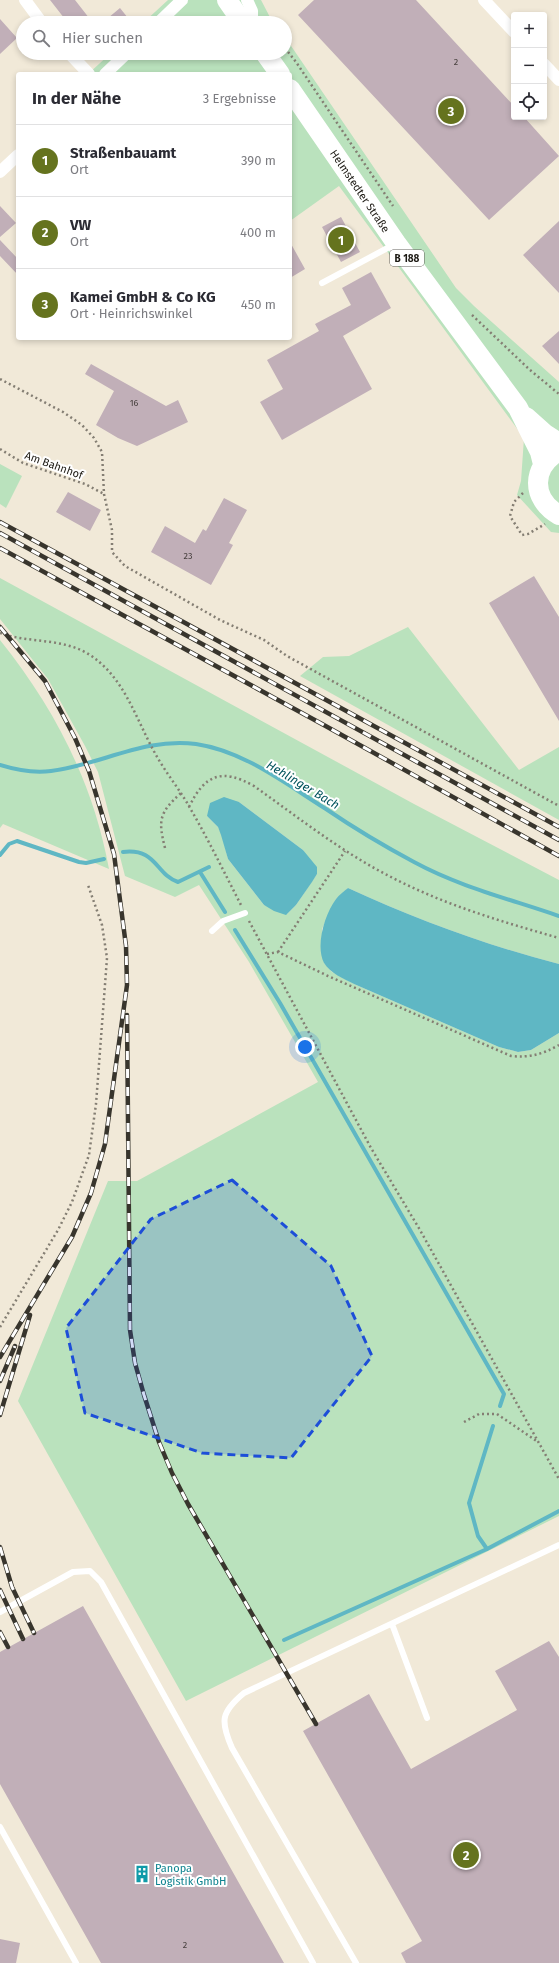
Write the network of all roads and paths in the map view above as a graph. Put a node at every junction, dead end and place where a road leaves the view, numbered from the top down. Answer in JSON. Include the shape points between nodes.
{"nodes":[{"id":1,"x":26,"y":0,"type":"edge"},
{"id":2,"x":182,"y":0,"type":"edge"},
{"id":3,"x":227,"y":0,"type":"edge"},
{"id":4,"x":247,"y":0,"type":"edge"},
{"id":5,"x":484,"y":0,"type":"edge"},
{"id":6,"x":37,"y":16,"type":"edge"},
{"id":7,"x":165,"y":16,"type":"edge"},
{"id":8,"x":238,"y":16,"type":"edge"},
{"id":9,"x":252,"y":16,"type":"edge"},
{"id":10,"x":511,"y":29,"type":"edge"},
{"id":11,"x":292,"y":57,"type":"edge"},
{"id":12,"x":76,"y":60,"type":"edge"},
{"id":13,"x":120,"y":60,"type":"edge"},
{"id":14,"x":270,"y":60,"type":"edge"},
{"id":15,"x":547,"y":67,"type":"edge"},
{"id":16,"x":87,"y":72,"type":"edge"},
{"id":17,"x":107,"y":72,"type":"edge"},
{"id":18,"x":279,"y":72,"type":"edge"},
{"id":19,"x":559,"y":80,"type":"edge"},
{"id":20,"x":292,"y":92,"type":"edge"},
{"id":21,"x":16,"y":158,"type":"edge"},
{"id":22,"x":0,"y":172,"type":"edge"},
{"id":23,"x":395,"y":209,"type":"dead end"},
{"id":24,"x":396,"y":244,"type":"junction"},
{"id":25,"x":322,"y":284,"type":"dead end"},
{"id":26,"x":471,"y":315,"type":"dead end"},
{"id":27,"x":0,"y":379,"type":"edge"},
{"id":28,"x":559,"y":394,"type":"edge"},
{"id":29,"x":518,"y":408,"type":"junction"},
{"id":30,"x":559,"y":443,"type":"edge"},
{"id":31,"x":0,"y":449,"type":"edge"},
{"id":32,"x":559,"y":451,"type":"edge"},
{"id":33,"x":543,"y":464,"type":"junction"},
{"id":34,"x":104,"y":494,"type":"junction"},
{"id":35,"x":559,"y":515,"type":"edge"},
{"id":36,"x":0,"y":633,"type":"edge"},
{"id":37,"x":181,"y":793,"type":"junction"},
{"id":38,"x":559,"y":806,"type":"edge"},
{"id":39,"x":189,"y":807,"type":"junction"},
{"id":40,"x":165,"y":848,"type":"dead end"},
{"id":41,"x":345,"y":850,"type":"junction"},
{"id":42,"x":88,"y":885,"type":"dead end"},
{"id":43,"x":245,"y":913,"type":"junction"},
{"id":44,"x":212,"y":931,"type":"dead end"},
{"id":45,"x":559,"y":938,"type":"edge"},
{"id":46,"x":278,"y":952,"type":"junction"},
{"id":47,"x":267,"y":954,"type":"junction"},
{"id":48,"x":559,"y":1045,"type":"edge"},
{"id":49,"x":0,"y":1327,"type":"edge"},
{"id":50,"x":464,"y":1422,"type":"dead end"},
{"id":51,"x":538,"y":1442,"type":"junction"},
{"id":52,"x":559,"y":1478,"type":"edge"},
{"id":53,"x":559,"y":1545,"type":"edge"},
{"id":54,"x":0,"y":1612,"type":"edge"},
{"id":55,"x":392,"y":1624,"type":"junction"},
{"id":56,"x":427,"y":1718,"type":"dead end"},
{"id":57,"x":0,"y":1827,"type":"edge"},
{"id":58,"x":76,"y":1963,"type":"edge"},
{"id":59,"x":313,"y":1963,"type":"edge"},
{"id":60,"x":356,"y":1963,"type":"edge"}],
"edges":[{"from":1,"to":6,"type":"street"},
{"from":2,"to":7,"type":"street"},
{"from":3,"to":8,"type":"main road"},
{"from":4,"to":9,"type":"street"},
{"from":5,"to":10,"type":"street"},
{"from":11,"to":23,"type":"path"},
{"from":12,"to":16,"type":"street"},
{"from":13,"to":17,"type":"street"},
{"from":14,"to":18,"type":"main road"},
{"from":15,"to":19,"type":"street"},
{"from":20,"to":24,"type":"main road","name":"Helmstedter Straße","number":"B 188"},
{"from":21,"to":22,"type":"street"},
{"from":24,"to":25,"type":"lane"},
{"from":24,"to":29,"type":"main road","name":"Helmstedter Straße","number":"B 188"},
{"from":26,"to":28,"type":"path"},
{"from":27,"to":34,"type":"path","via":[[63,412],[82,425],[94,438],[102,452]]},
{"from":29,"to":30,"type":"main road","name":"Helmstedter Straße","number":"B 188","via":[[545,434]]},
{"from":29,"to":33,"type":"main road","name":"Helmstedter Straße","number":"B 188","via":[[540,452]]},
{"from":31,"to":34,"type":"path","name":"Am Bahnhof","via":[[23,463],[85,484]]},
{"from":32,"to":33,"type":"main road"},
{"from":33,"to":35,"type":"main road","via":[[538,478],[539,494],[547,507]]},
{"from":34,"to":38,"type":"path","via":[[112,530],[112,552],[125,566],[220,620],[264,640],[287,656]]},
{"from":36,"to":37,"type":"path","via":[[22,639],[67,645],[101,663],[118,683],[156,754]]},
{"from":37,"to":39,"type":"path"},
{"from":37,"to":40,"type":"path","via":[[165,808],[162,815],[161,832]]},
{"from":39,"to":41,"type":"path","via":[[206,782],[228,775],[240,778]]},
{"from":39,"to":43,"type":"path"},
{"from":41,"to":45,"type":"path","via":[[393,878],[422,891],[508,924]]},
{"from":41,"to":46,"type":"path"},
{"from":42,"to":49,"type":"path","via":[[102,925],[107,958],[96,1111],[89,1156],[72,1202],[58,1230]]},
{"from":43,"to":44,"type":"lane","via":[[223,920]]},
{"from":43,"to":47,"type":"path"},
{"from":46,"to":47,"type":"path"},
{"from":46,"to":48,"type":"path","via":[[511,1056],[525,1058],[543,1054]]},
{"from":47,"to":51,"type":"path","via":[[371,1148],[420,1230]]},
{"from":50,"to":51,"type":"path","via":[[479,1414],[497,1414]]},
{"from":51,"to":52,"type":"path"},
{"from":53,"to":55,"type":"lane"},
{"from":54,"to":59,"type":"lane","via":[[74,1572],[90,1571],[101,1582]]},
{"from":55,"to":56,"type":"lane"},
{"from":55,"to":60,"type":"lane","via":[[244,1693],[232,1703],[225,1715],[224,1730],[232,1748]]},
{"from":57,"to":58,"type":"lane"}]}
